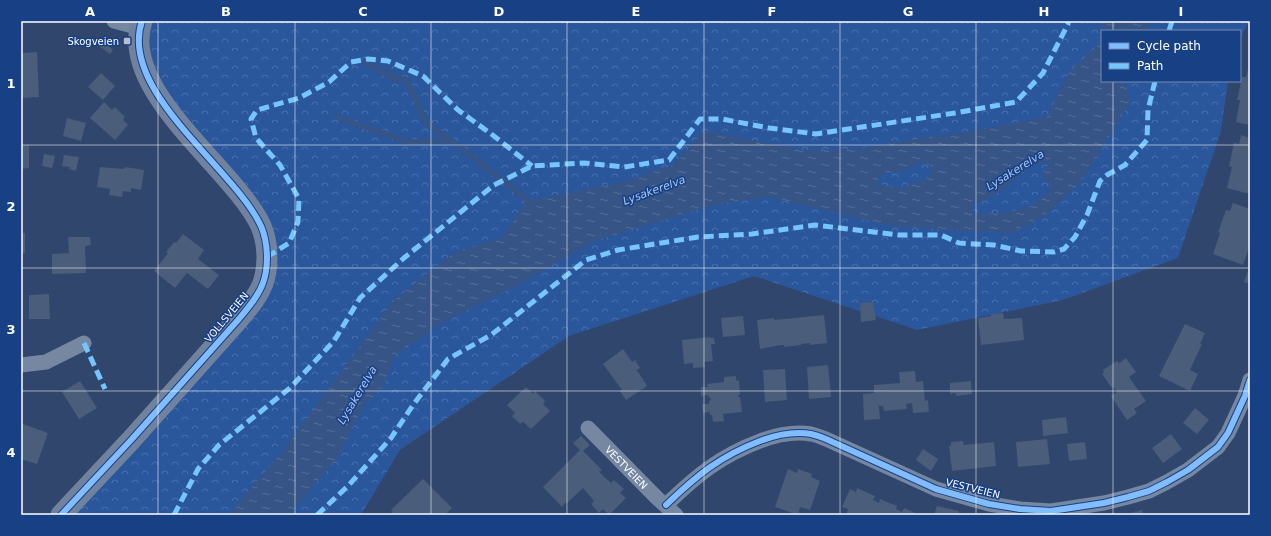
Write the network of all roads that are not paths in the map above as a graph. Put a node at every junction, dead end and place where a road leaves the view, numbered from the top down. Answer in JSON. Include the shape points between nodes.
{"nodes":[{"id":1,"x":114,"y":21,"type":"edge"},
{"id":2,"x":141,"y":24,"type":"edge"},
{"id":3,"x":84,"y":343,"type":"dead end"},
{"id":4,"x":21,"y":365,"type":"edge"},
{"id":5,"x":1250,"y":380,"type":"edge"},
{"id":6,"x":588,"y":428,"type":"dead end"},
{"id":7,"x":671,"y":510,"type":"edge"},
{"id":8,"x":60,"y":515,"type":"edge"}],
"edges":[{"from":1,"to":2,"type":"street"},
{"from":2,"to":8,"type":"main road","name":"VOLLSVEIEN","via":[[140,49],[149,80],[182,126],[251,209],[266,242],[266,268],[263,283],[254,301],[132,439]]},
{"from":3,"to":4,"type":"street","via":[[46,362]]},
{"from":5,"to":7,"type":"street","name":"VESTVEIEN","via":[[1228,433],[1218,447],[1188,470],[1155,488],[1104,503],[1051,511],[1020,510],[989,504],[936,489],[826,439],[797,433],[775,436],[731,453],[701,472]]},
{"from":6,"to":7,"type":"street","name":"VESTVEIEN"}]}
